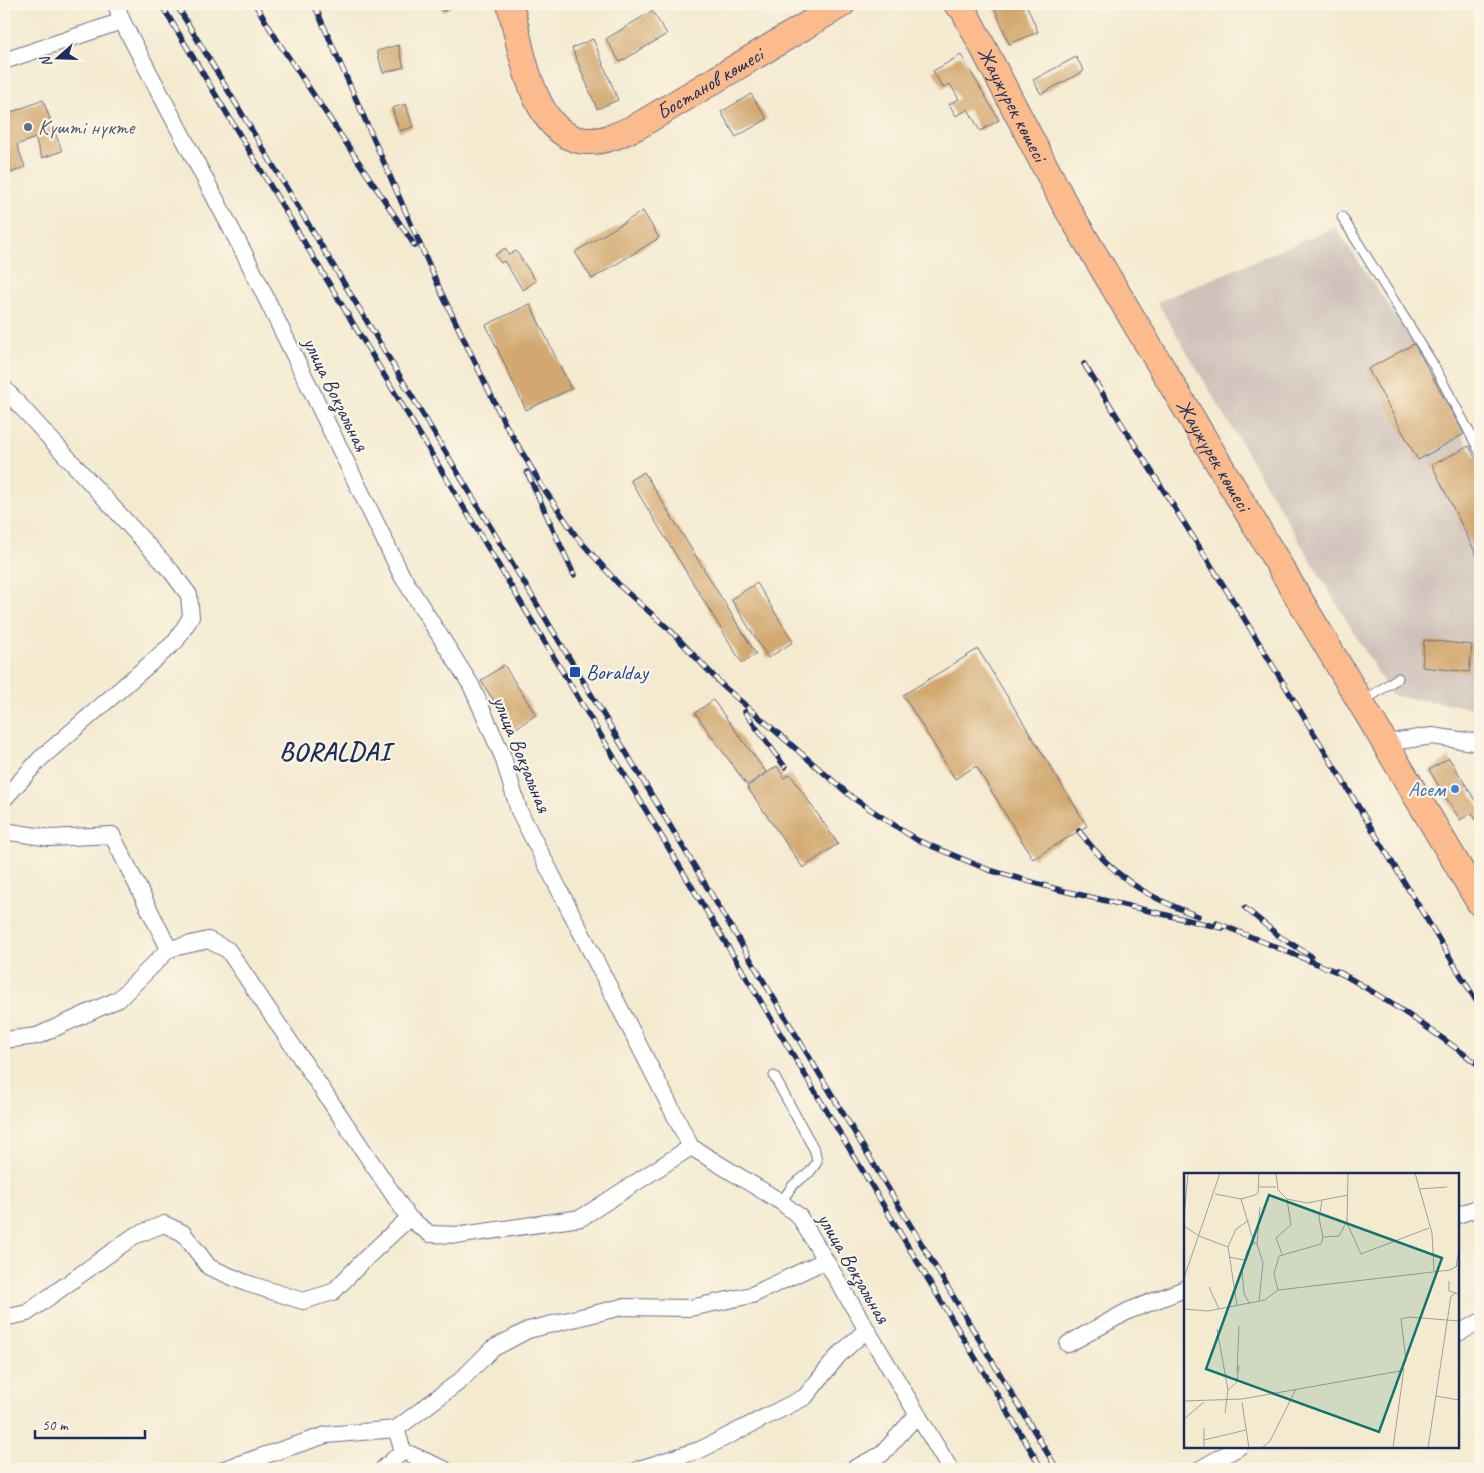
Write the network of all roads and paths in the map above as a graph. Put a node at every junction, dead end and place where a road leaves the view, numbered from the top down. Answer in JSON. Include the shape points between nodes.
{"nodes":[{"id":1,"x":116,"y":4,"type":"edge"},
{"id":2,"x":510,"y":4,"type":"edge"},
{"id":3,"x":842,"y":4,"type":"edge"},
{"id":4,"x":957,"y":4,"type":"edge"},
{"id":5,"x":122,"y":21,"type":"junction"},
{"id":6,"x":4,"y":62,"type":"edge"},
{"id":7,"x":1342,"y":217,"type":"dead end"},
{"id":8,"x":4,"y":388,"type":"edge"},
{"id":9,"x":1480,"y":452,"type":"edge"},
{"id":10,"x":1398,"y":678,"type":"dead end"},
{"id":11,"x":1362,"y":703,"type":"junction"},
{"id":12,"x":1386,"y":743,"type":"junction"},
{"id":13,"x":1480,"y":743,"type":"edge"},
{"id":14,"x":4,"y":799,"type":"edge"},
{"id":15,"x":4,"y":829,"type":"edge"},
{"id":16,"x":1480,"y":903,"type":"edge"},
{"id":17,"x":169,"y":949,"type":"junction"},
{"id":18,"x":4,"y":1040,"type":"edge"},
{"id":19,"x":774,"y":1076,"type":"dead end"},
{"id":20,"x":691,"y":1147,"type":"junction"},
{"id":21,"x":781,"y":1202,"type":"junction"},
{"id":22,"x":1480,"y":1207,"type":"edge"},
{"id":23,"x":1459,"y":1214,"type":"edge"},
{"id":24,"x":409,"y":1218,"type":"junction"},
{"id":25,"x":824,"y":1261,"type":"junction"},
{"id":26,"x":1184,"y":1288,"type":"edge"},
{"id":27,"x":4,"y":1318,"type":"edge"},
{"id":28,"x":1480,"y":1322,"type":"edge"},
{"id":29,"x":866,"y":1330,"type":"junction"},
{"id":30,"x":1459,"y":1332,"type":"edge"},
{"id":31,"x":1068,"y":1344,"type":"dead end"},
{"id":32,"x":917,"y":1415,"type":"junction"},
{"id":33,"x":396,"y":1429,"type":"junction"},
{"id":34,"x":1237,"y":1448,"type":"edge"},
{"id":35,"x":403,"y":1452,"type":"junction"},
{"id":36,"x":224,"y":1469,"type":"edge"},
{"id":37,"x":383,"y":1469,"type":"edge"},
{"id":38,"x":444,"y":1469,"type":"edge"},
{"id":39,"x":639,"y":1469,"type":"edge"},
{"id":40,"x":853,"y":1469,"type":"edge"},
{"id":41,"x":950,"y":1469,"type":"edge"},
{"id":42,"x":1200,"y":1469,"type":"edge"}],
"edges":[{"from":1,"to":5,"type":"street","name":"улица Вокзальная"},
{"from":2,"to":3,"type":"main road","name":"Бостанов көшесі","via":[[531,84],[542,111],[559,131],[571,138],[596,141],[638,126]]},
{"from":4,"to":11,"type":"main road","name":"Жаужүрек көшесі","via":[[962,7],[1064,205]]},
{"from":5,"to":6,"type":"street"},
{"from":5,"to":20,"type":"street","name":"улица Вокзальная","via":[[246,257],[402,576],[471,685],[503,757],[519,810]]},
{"from":7,"to":9,"type":"lane","via":[[1433,364]]},
{"from":8,"to":14,"type":"street","via":[[171,571],[189,595],[191,617],[176,641],[40,759]]},
{"from":10,"to":11,"type":"lane"},
{"from":11,"to":12,"type":"main road","name":"Жаужүрек көшесі"},
{"from":12,"to":13,"type":"street","via":[[1432,736]]},
{"from":12,"to":16,"type":"main road","name":"Жаужүрек көшесі"},
{"from":15,"to":17,"type":"street","via":[[50,838],[112,835]]},
{"from":17,"to":18,"type":"street","via":[[119,999],[37,1036]]},
{"from":17,"to":24,"type":"street","via":[[208,940],[228,950]]},
{"from":19,"to":21,"type":"lane","via":[[815,1151],[817,1162]]},
{"from":20,"to":21,"type":"street","name":"улица Вокзальная"},
{"from":20,"to":24,"type":"street","via":[[581,1218],[462,1235],[430,1234]]},
{"from":21,"to":25,"type":"street","name":"улица Вокзальная","via":[[799,1216]]},
{"from":22,"to":23,"type":"street"},
{"from":24,"to":27,"type":"street","via":[[333,1292],[303,1301],[209,1267],[183,1233],[164,1224],[134,1236],[27,1313]]},
{"from":25,"to":29,"type":"street","name":"улица Вокзальная"},
{"from":25,"to":33,"type":"street","via":[[752,1295],[690,1308],[622,1307],[528,1330],[492,1349],[460,1381]]},
{"from":26,"to":31,"type":"street","via":[[1128,1311]]},
{"from":28,"to":30,"type":"street"},
{"from":29,"to":32,"type":"street","name":"улица Вокзальная"},
{"from":29,"to":39,"type":"street","via":[[838,1356],[805,1398],[702,1449]]},
{"from":32,"to":40,"type":"street","via":[[882,1454]]},
{"from":32,"to":41,"type":"street","name":"улица Вокзальная"},
{"from":33,"to":35,"type":"street"},
{"from":33,"to":36,"type":"street","via":[[326,1435]]},
{"from":34,"to":42,"type":"street"},
{"from":35,"to":37,"type":"street"},
{"from":35,"to":38,"type":"street"}]}
